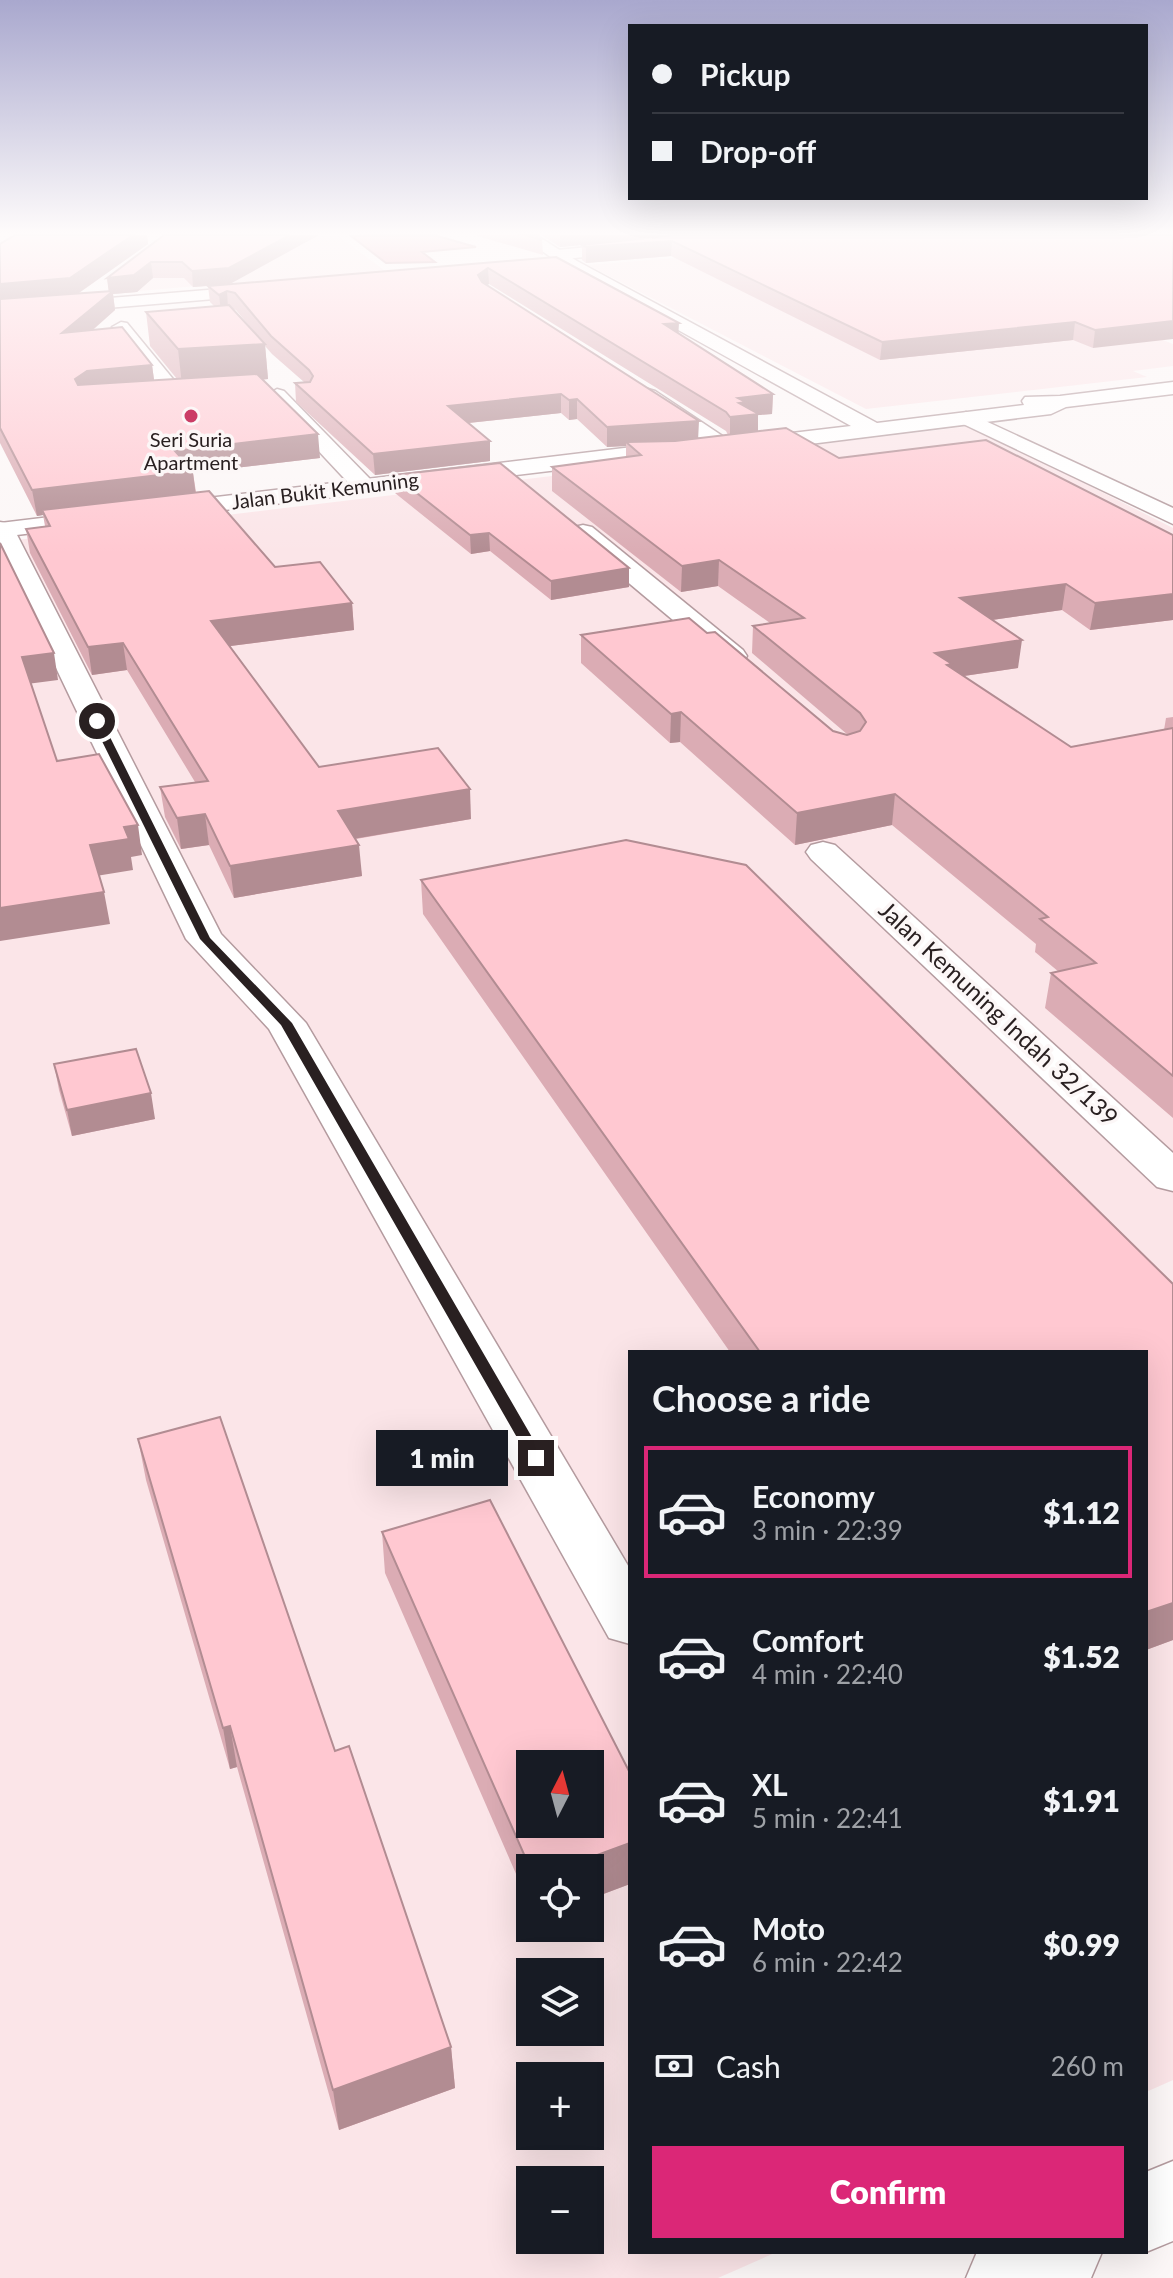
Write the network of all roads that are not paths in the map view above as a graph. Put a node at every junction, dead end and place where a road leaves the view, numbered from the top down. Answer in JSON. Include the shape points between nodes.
{"nodes":[{"id":1,"x":133,"y":341,"type":"edge"},
{"id":2,"x":713,"y":341,"type":"edge"},
{"id":3,"x":274,"y":370,"type":"dead end"},
{"id":4,"x":258,"y":386,"type":"edge"},
{"id":5,"x":636,"y":387,"type":"edge"},
{"id":6,"x":1173,"y":388,"type":"edge"},
{"id":7,"x":203,"y":391,"type":"edge"},
{"id":8,"x":175,"y":394,"type":"junction"},
{"id":9,"x":147,"y":397,"type":"edge"},
{"id":10,"x":1060,"y":402,"type":"junction"},
{"id":11,"x":966,"y":418,"type":"junction"},
{"id":12,"x":330,"y":420,"type":"edge"},
{"id":13,"x":867,"y":426,"type":"junction"},
{"id":14,"x":716,"y":439,"type":"junction"},
{"id":15,"x":649,"y":452,"type":"junction"},
{"id":16,"x":506,"y":469,"type":"junction"},
{"id":17,"x":364,"y":486,"type":"junction"},
{"id":18,"x":530,"y":489,"type":"edge"},
{"id":19,"x":1173,"y":517,"type":"edge"},
{"id":20,"x":567,"y":518,"type":"edge"},
{"id":21,"x":1,"y":530,"type":"edge"},
{"id":22,"x":748,"y":669,"type":"edge"},
{"id":23,"x":823,"y":852,"type":"dead end"},
{"id":24,"x":1173,"y":1177,"type":"edge"},
{"id":25,"x":628,"y":1618,"type":"edge"},
{"id":26,"x":1173,"y":2200,"type":"edge"},
{"id":27,"x":1148,"y":2212,"type":"edge"},
{"id":28,"x":1058,"y":2254,"type":"edge"},
{"id":29,"x":1006,"y":2278,"type":"edge"}],
"edges":[{"from":1,"to":8,"type":"street"},
{"from":2,"to":13,"type":"street"},
{"from":3,"to":12,"type":"street"},
{"from":4,"to":17,"type":"street","via":[[269,387]]},
{"from":5,"to":14,"type":"street"},
{"from":6,"to":10,"type":"street","name":"Jalan Bukit Kemuning"},
{"from":7,"to":8,"type":"street"},
{"from":8,"to":9,"type":"street"},
{"from":10,"to":11,"type":"street","name":"Jalan Bukit Kemuning","via":[[1051,408]]},
{"from":10,"to":13,"type":"street","name":"Jalan Bukit Kemuning","via":[[1030,401]]},
{"from":11,"to":13,"type":"street","name":"Jalan Bukit Kemuning"},
{"from":11,"to":19,"type":"street"},
{"from":13,"to":14,"type":"street","name":"Jalan Bukit Kemuning"},
{"from":13,"to":15,"type":"street","name":"Jalan Bukit Kemuning","via":[[674,454]]},
{"from":14,"to":15,"type":"street","name":"Jalan Bukit Kemuning"},
{"from":15,"to":16,"type":"street","name":"Jalan Bukit Kemuning"},
{"from":16,"to":17,"type":"street","name":"Jalan Bukit Kemuning","via":[[391,474]]},
{"from":16,"to":18,"type":"street"},
{"from":17,"to":21,"type":"street","name":"Jalan Bukit Kemuning"},
{"from":20,"to":22,"type":"street"},
{"from":21,"to":25,"type":"street","via":[[205,939],[286,1023]]},
{"from":23,"to":24,"type":"street","name":"Jalan Kemuning Indah 32/139"},
{"from":26,"to":27,"type":"street"},
{"from":28,"to":29,"type":"street"}]}
